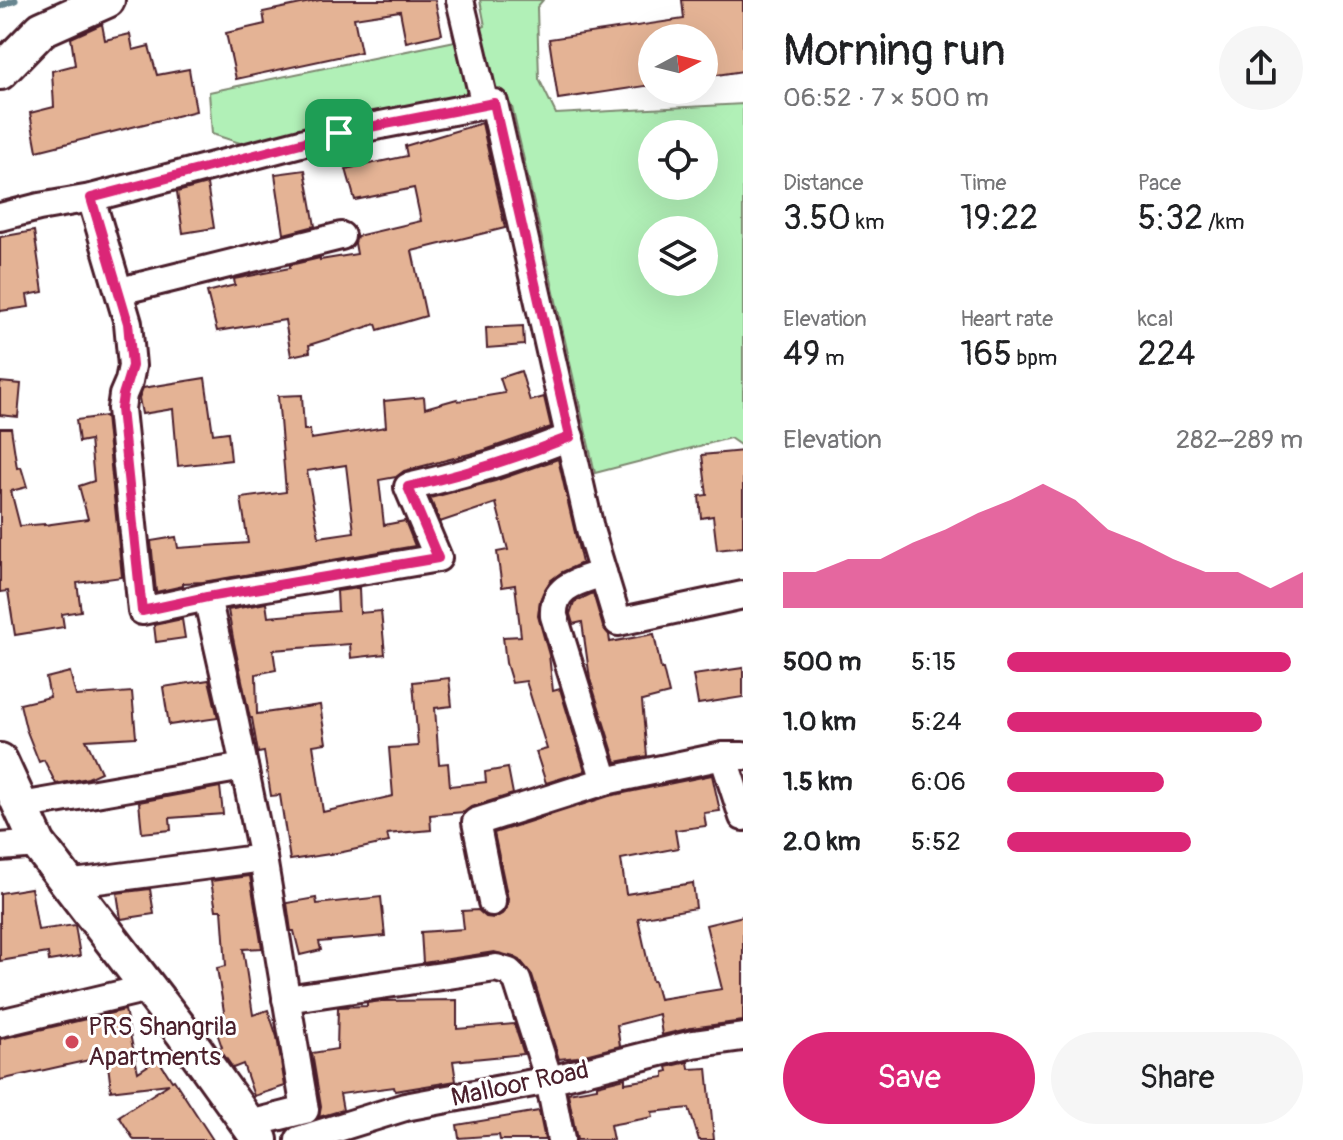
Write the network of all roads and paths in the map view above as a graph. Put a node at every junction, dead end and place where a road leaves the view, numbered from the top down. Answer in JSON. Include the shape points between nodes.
{"nodes":[{"id":1,"x":107,"y":0,"type":"edge"},
{"id":2,"x":460,"y":0,"type":"edge"},
{"id":3,"x":0,"y":72,"type":"edge"},
{"id":4,"x":485,"y":105,"type":"junction"},
{"id":5,"x":91,"y":198,"type":"junction"},
{"id":6,"x":0,"y":217,"type":"edge"},
{"id":7,"x":341,"y":236,"type":"dead end"},
{"id":8,"x":120,"y":291,"type":"junction"},
{"id":9,"x":570,"y":437,"type":"junction"},
{"id":10,"x":603,"y":573,"type":"junction"},
{"id":11,"x":743,"y":595,"type":"edge"},
{"id":12,"x":207,"y":597,"type":"junction"},
{"id":13,"x":733,"y":756,"type":"edge"},
{"id":14,"x":0,"y":761,"type":"edge"},
{"id":15,"x":244,"y":767,"type":"junction"},
{"id":16,"x":605,"y":781,"type":"junction"},
{"id":17,"x":21,"y":806,"type":"junction"},
{"id":18,"x":743,"y":817,"type":"edge"},
{"id":19,"x":38,"y":844,"type":"junction"},
{"id":20,"x":0,"y":847,"type":"edge"},
{"id":21,"x":263,"y":858,"type":"junction"},
{"id":22,"x":67,"y":884,"type":"junction"},
{"id":23,"x":492,"y":902,"type":"dead end"},
{"id":24,"x":148,"y":988,"type":"junction"},
{"id":25,"x":286,"y":999,"type":"junction"},
{"id":26,"x":0,"y":1023,"type":"edge"},
{"id":27,"x":743,"y":1037,"type":"edge"},
{"id":28,"x":549,"y":1080,"type":"junction"},
{"id":29,"x":255,"y":1132,"type":"edge"},
{"id":30,"x":299,"y":1140,"type":"edge"},
{"id":31,"x":561,"y":1140,"type":"edge"}],
"edges":[{"from":1,"to":3,"type":"main road","via":[[42,29]]},
{"from":2,"to":4,"type":"street"},
{"from":4,"to":5,"type":"street","via":[[339,133]]},
{"from":4,"to":9,"type":"street","via":[[494,103]]},
{"from":5,"to":6,"type":"street"},
{"from":5,"to":8,"type":"street"},
{"from":7,"to":8,"type":"street"},
{"from":8,"to":12,"type":"street","via":[[132,366],[121,409],[142,611]]},
{"from":9,"to":10,"type":"street"},
{"from":9,"to":12,"type":"street","via":[[408,487],[438,558]]},
{"from":10,"to":11,"type":"street","via":[[618,622]]},
{"from":10,"to":16,"type":"street","via":[[561,591],[553,607]]},
{"from":12,"to":15,"type":"street"},
{"from":13,"to":16,"type":"street"},
{"from":13,"to":18,"type":"street"},
{"from":14,"to":17,"type":"main road"},
{"from":15,"to":17,"type":"street"},
{"from":15,"to":21,"type":"street"},
{"from":16,"to":23,"type":"street","via":[[476,822]]},
{"from":17,"to":19,"type":"main road"},
{"from":19,"to":20,"type":"street"},
{"from":19,"to":22,"type":"main road"},
{"from":21,"to":22,"type":"street"},
{"from":21,"to":25,"type":"street"},
{"from":22,"to":24,"type":"main road"},
{"from":24,"to":26,"type":"street"},
{"from":24,"to":29,"type":"main road"},
{"from":25,"to":28,"type":"street","via":[[496,968],[509,972],[517,980]]},
{"from":25,"to":29,"type":"street","via":[[305,1110]]},
{"from":27,"to":28,"type":"street","name":"Malloor Road"},
{"from":28,"to":30,"type":"street","name":"Malloor Road","via":[[405,1107]]},
{"from":28,"to":31,"type":"street"}]}
